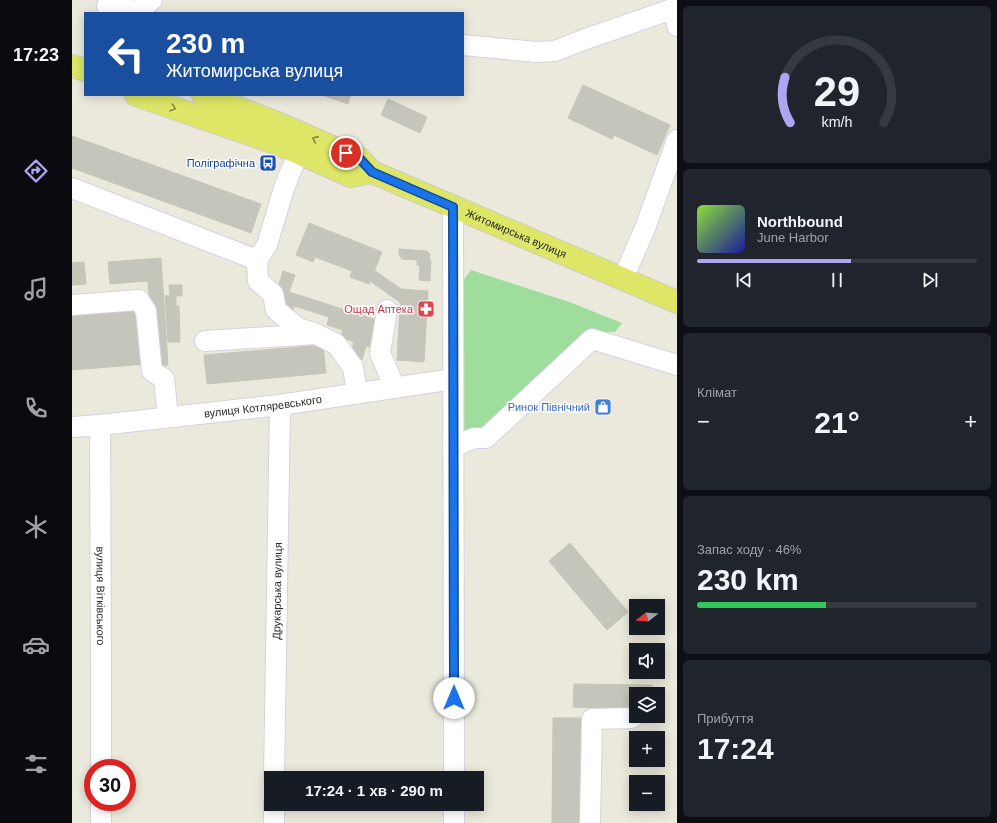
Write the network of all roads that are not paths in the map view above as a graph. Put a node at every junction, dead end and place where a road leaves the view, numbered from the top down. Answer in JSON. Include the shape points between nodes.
{"nodes":[{"id":1,"x":152,"y":0,"type":"edge"},
{"id":2,"x":107,"y":6,"type":"edge"},
{"id":3,"x":676,"y":11,"type":"edge"},
{"id":4,"x":464,"y":45,"type":"edge"},
{"id":5,"x":139,"y":96,"type":"edge"},
{"id":6,"x":207,"y":96,"type":"edge"},
{"id":7,"x":677,"y":140,"type":"edge"},
{"id":8,"x":298,"y":153,"type":"junction"},
{"id":9,"x":372,"y":172,"type":"junction"},
{"id":10,"x":72,"y":188,"type":"edge"},
{"id":11,"x":453,"y":207,"type":"junction"},
{"id":12,"x":257,"y":260,"type":"junction"},
{"id":13,"x":623,"y":279,"type":"junction"},
{"id":14,"x":677,"y":302,"type":"edge"},
{"id":15,"x":72,"y":305,"type":"edge"},
{"id":16,"x":387,"y":310,"type":"dead end"},
{"id":17,"x":316,"y":334,"type":"junction"},
{"id":18,"x":205,"y":341,"type":"dead end"},
{"id":19,"x":677,"y":365,"type":"edge"},
{"id":20,"x":453,"y":379,"type":"junction"},
{"id":21,"x":395,"y":388,"type":"junction"},
{"id":22,"x":357,"y":394,"type":"junction"},
{"id":23,"x":280,"y":405,"type":"junction"},
{"id":24,"x":168,"y":417,"type":"junction"},
{"id":25,"x":100,"y":425,"type":"junction"},
{"id":26,"x":72,"y":427,"type":"edge"},
{"id":27,"x":453,"y":447,"type":"junction"},
{"id":28,"x":629,"y":718,"type":"edge"},
{"id":29,"x":101,"y":759,"type":"edge"},
{"id":30,"x":274,"y":771,"type":"edge"},
{"id":31,"x":454,"y":771,"type":"edge"},
{"id":32,"x":101,"y":811,"type":"edge"},
{"id":33,"x":274,"y":811,"type":"edge"},
{"id":34,"x":454,"y":811,"type":"edge"},
{"id":35,"x":101,"y":823,"type":"edge"},
{"id":36,"x":274,"y":823,"type":"edge"},
{"id":37,"x":454,"y":823,"type":"edge"},
{"id":38,"x":590,"y":823,"type":"edge"}],
"edges":[{"from":1,"to":2,"type":"street","via":[[138,11]]},
{"from":3,"to":4,"type":"street","via":[[555,51],[536,52]]},
{"from":5,"to":8,"type":"main road","one_way":true},
{"from":9,"to":6,"type":"main road","name":"Житомирська вулиця","one_way":true,"via":[[360,159]]},
{"from":7,"to":13,"type":"street","via":[[645,228]]},
{"from":8,"to":9,"type":"main road","via":[[351,176]]},
{"from":8,"to":12,"type":"street","via":[[284,188],[267,245]]},
{"from":9,"to":11,"type":"main road","name":"Житомирська вулиця"},
{"from":10,"to":12,"type":"street"},
{"from":11,"to":13,"type":"main road","name":"Житомирська вулиця"},
{"from":11,"to":20,"type":"street"},
{"from":12,"to":17,"type":"street","via":[[258,281],[273,294],[276,310],[298,328]]},
{"from":13,"to":14,"type":"main road","name":"Житомирська вулиця"},
{"from":15,"to":24,"type":"street","via":[[139,300],[146,311],[152,371],[164,379]]},
{"from":16,"to":21,"type":"street","via":[[380,354]]},
{"from":17,"to":18,"type":"street"},
{"from":17,"to":22,"type":"street","via":[[336,344],[353,367]]},
{"from":19,"to":27,"type":"street","via":[[592,338],[486,438],[474,438]]},
{"from":20,"to":21,"type":"street","name":"вулиця Котляревського"},
{"from":20,"to":27,"type":"street"},
{"from":21,"to":22,"type":"street","name":"вулиця Котляревського"},
{"from":22,"to":23,"type":"street","name":"вулиця Котляревського"},
{"from":23,"to":24,"type":"street","name":"вулиця Котляревського"},
{"from":23,"to":30,"type":"street","name":"Друкарська вулиця"},
{"from":24,"to":25,"type":"street","name":"вулиця Котляревського"},
{"from":25,"to":26,"type":"street","name":"вулиця Котляревського"},
{"from":25,"to":29,"type":"street","name":"вулиця Вітківського"},
{"from":27,"to":31,"type":"street"},
{"from":28,"to":38,"type":"street","via":[[592,719]]},
{"from":32,"to":35,"type":"street"},
{"from":33,"to":36,"type":"street"},
{"from":34,"to":37,"type":"street"}]}
